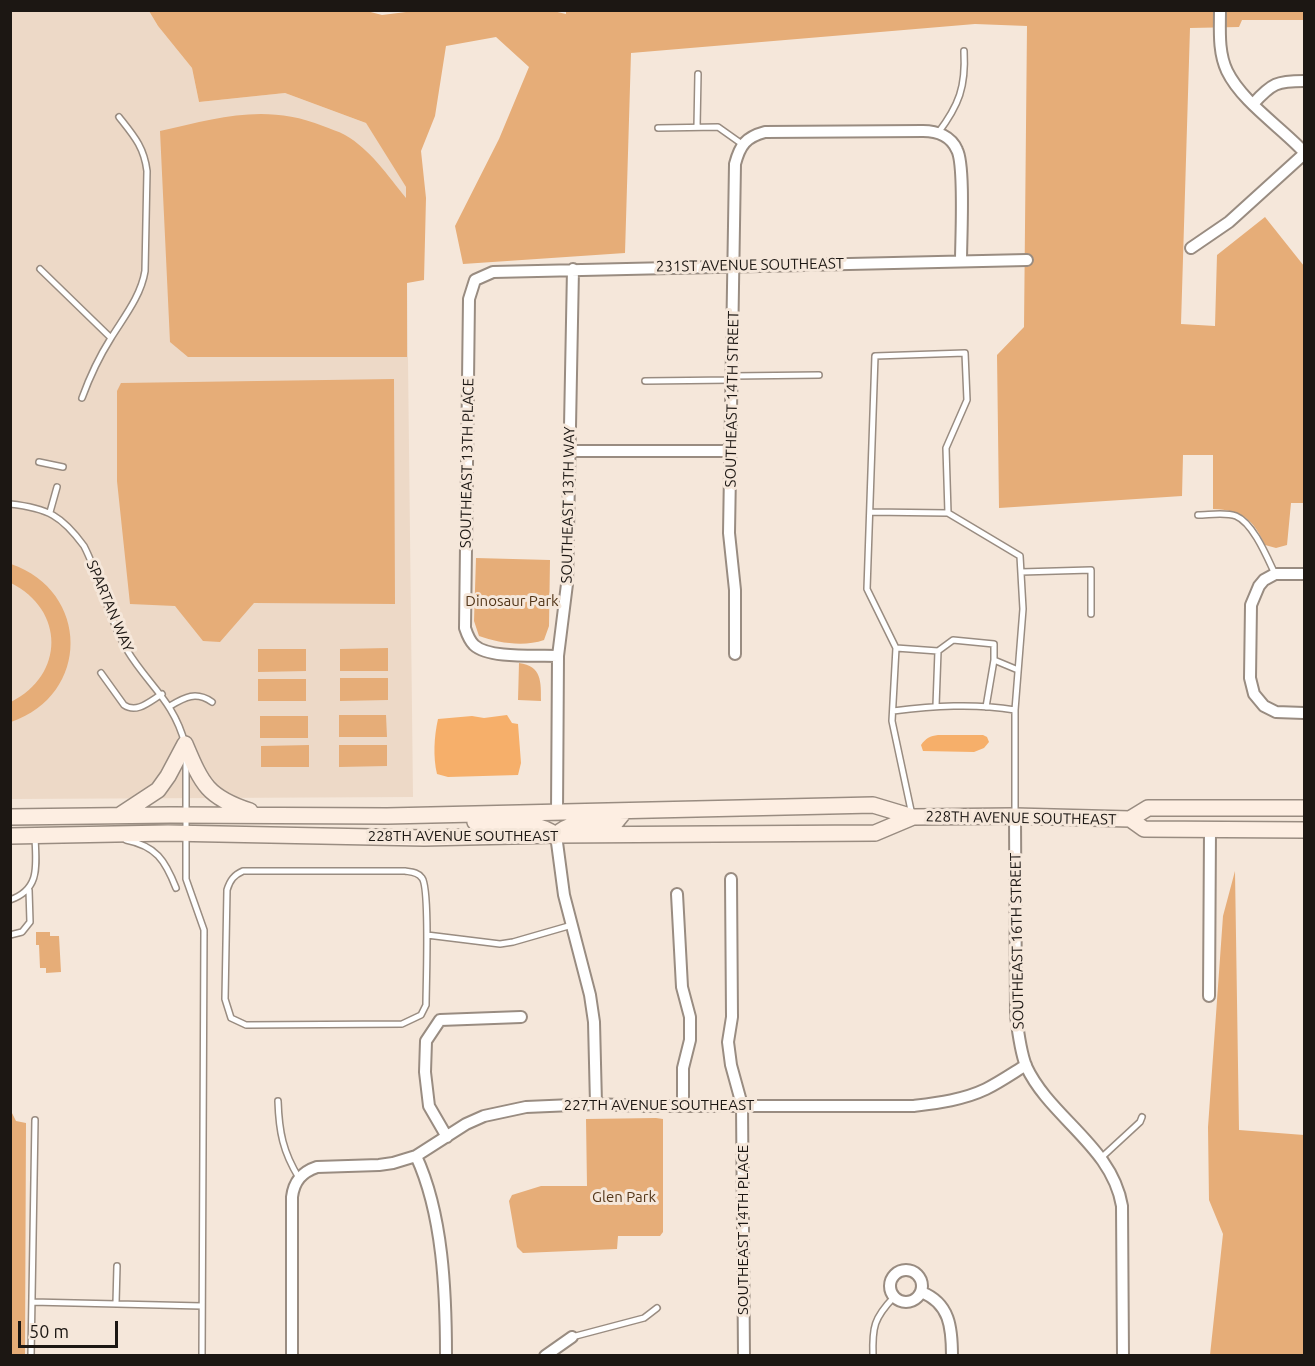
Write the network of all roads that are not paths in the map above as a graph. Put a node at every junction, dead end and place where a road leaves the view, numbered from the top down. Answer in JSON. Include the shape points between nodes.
{"nodes":[{"id":1,"x":1220,"y":10,"type":"edge"},
{"id":2,"x":964,"y":51,"type":"dead end"},
{"id":3,"x":698,"y":74,"type":"dead end"},
{"id":4,"x":1305,"y":81,"type":"edge"},
{"id":5,"x":1253,"y":104,"type":"junction"},
{"id":6,"x":119,"y":117,"type":"dead end"},
{"id":7,"x":698,"y":127,"type":"junction"},
{"id":8,"x":658,"y":128,"type":"dead end"},
{"id":9,"x":938,"y":133,"type":"junction"},
{"id":10,"x":742,"y":144,"type":"junction"},
{"id":11,"x":1305,"y":153,"type":"edge"},
{"id":12,"x":1191,"y":248,"type":"dead end"},
{"id":13,"x":1027,"y":260,"type":"dead end"},
{"id":14,"x":960,"y":261,"type":"junction"},
{"id":15,"x":734,"y":265,"type":"junction"},
{"id":16,"x":40,"y":269,"type":"dead end"},
{"id":17,"x":573,"y":269,"type":"junction"},
{"id":18,"x":475,"y":280,"type":"joint"},
{"id":19,"x":111,"y":338,"type":"junction"},
{"id":20,"x":819,"y":375,"type":"dead end"},
{"id":21,"x":732,"y":378,"type":"junction"},
{"id":22,"x":645,"y":381,"type":"dead end"},
{"id":23,"x":82,"y":398,"type":"dead end"},
{"id":24,"x":570,"y":451,"type":"junction"},
{"id":25,"x":731,"y":451,"type":"junction"},
{"id":26,"x":39,"y":462,"type":"dead end"},
{"id":27,"x":63,"y":467,"type":"dead end"},
{"id":28,"x":57,"y":487,"type":"dead end"},
{"id":29,"x":10,"y":504,"type":"edge"},
{"id":30,"x":50,"y":512,"type":"junction"},
{"id":31,"x":870,"y":512,"type":"junction"},
{"id":32,"x":948,"y":513,"type":"junction"},
{"id":33,"x":1198,"y":515,"type":"dead end"},
{"id":34,"x":1021,"y":572,"type":"junction"},
{"id":35,"x":1275,"y":574,"type":"junction"},
{"id":36,"x":1305,"y":574,"type":"edge"},
{"id":37,"x":1091,"y":614,"type":"dead end"},
{"id":38,"x":896,"y":648,"type":"junction"},
{"id":39,"x":938,"y":651,"type":"junction"},
{"id":40,"x":735,"y":654,"type":"dead end"},
{"id":41,"x":558,"y":656,"type":"junction"},
{"id":42,"x":994,"y":660,"type":"junction"},
{"id":43,"x":1018,"y":669,"type":"junction"},
{"id":44,"x":101,"y":673,"type":"dead end"},
{"id":45,"x":162,"y":694,"type":"junction"},
{"id":46,"x":212,"y":702,"type":"dead end"},
{"id":47,"x":170,"y":706,"type":"junction"},
{"id":48,"x":936,"y":706,"type":"junction"},
{"id":49,"x":986,"y":707,"type":"junction"},
{"id":50,"x":1015,"y":710,"type":"junction"},
{"id":51,"x":893,"y":711,"type":"junction"},
{"id":52,"x":1305,"y":713,"type":"edge"},
{"id":53,"x":185,"y":744,"type":"junction"},
{"id":54,"x":1305,"y":808,"type":"edge"},
{"id":55,"x":624,"y":812,"type":"junction"},
{"id":56,"x":556,"y":813,"type":"junction"},
{"id":57,"x":187,"y":815,"type":"junction"},
{"id":58,"x":265,"y":815,"type":"junction"},
{"id":59,"x":460,"y":815,"type":"junction"},
{"id":60,"x":119,"y":816,"type":"junction"},
{"id":61,"x":1015,"y":816,"type":"junction"},
{"id":62,"x":10,"y":817,"type":"edge"},
{"id":63,"x":913,"y":817,"type":"junction"},
{"id":64,"x":1130,"y":819,"type":"junction"},
{"id":65,"x":1210,"y":830,"type":"junction"},
{"id":66,"x":1305,"y":830,"type":"edge"},
{"id":67,"x":186,"y":833,"type":"junction"},
{"id":68,"x":98,"y":834,"type":"junction"},
{"id":69,"x":35,"y":835,"type":"junction"},
{"id":70,"x":556,"y":835,"type":"junction"},
{"id":71,"x":10,"y":836,"type":"edge"},
{"id":72,"x":731,"y":879,"type":"dead end"},
{"id":73,"x":176,"y":888,"type":"dead end"},
{"id":74,"x":29,"y":890,"type":"junction"},
{"id":75,"x":677,"y":894,"type":"dead end"},
{"id":76,"x":10,"y":900,"type":"edge"},
{"id":77,"x":572,"y":925,"type":"junction"},
{"id":78,"x":427,"y":934,"type":"junction"},
{"id":79,"x":10,"y":935,"type":"edge"},
{"id":80,"x":1209,"y":996,"type":"dead end"},
{"id":81,"x":521,"y":1017,"type":"dead end"},
{"id":82,"x":1026,"y":1065,"type":"junction"},
{"id":83,"x":278,"y":1101,"type":"dead end"},
{"id":84,"x":596,"y":1104,"type":"junction"},
{"id":85,"x":742,"y":1105,"type":"junction"},
{"id":86,"x":683,"y":1106,"type":"junction"},
{"id":87,"x":1142,"y":1117,"type":"dead end"},
{"id":88,"x":35,"y":1120,"type":"dead end"},
{"id":89,"x":447,"y":1137,"type":"junction"},
{"id":90,"x":416,"y":1156,"type":"junction"},
{"id":91,"x":1101,"y":1158,"type":"junction"},
{"id":92,"x":299,"y":1178,"type":"junction"},
{"id":93,"x":117,"y":1266,"type":"dead end"},
{"id":94,"x":921,"y":1292,"type":"junction"},
{"id":95,"x":894,"y":1297,"type":"junction"},
{"id":96,"x":32,"y":1302,"type":"junction"},
{"id":97,"x":116,"y":1303,"type":"junction"},
{"id":98,"x":202,"y":1306,"type":"junction"},
{"id":99,"x":657,"y":1308,"type":"dead end"},
{"id":100,"x":572,"y":1337,"type":"joint"},
{"id":101,"x":31,"y":1356,"type":"edge"},
{"id":102,"x":202,"y":1356,"type":"edge"},
{"id":103,"x":292,"y":1356,"type":"edge"},
{"id":104,"x":446,"y":1356,"type":"edge"},
{"id":105,"x":545,"y":1356,"type":"edge"},
{"id":106,"x":744,"y":1356,"type":"edge"},
{"id":107,"x":873,"y":1356,"type":"edge"},
{"id":108,"x":952,"y":1356,"type":"edge"},
{"id":109,"x":1123,"y":1356,"type":"edge"}],
"edges":[{"from":1,"to":5,"type":"street","via":[[1221,51],[1226,70]]},
{"from":2,"to":9,"type":"lane","via":[[962,91],[954,112]]},
{"from":3,"to":7,"type":"lane"},
{"from":4,"to":5,"type":"street","via":[[1274,84]]},
{"from":5,"to":11,"type":"street"},
{"from":6,"to":19,"type":"lane","via":[[146,157],[145,271],[138,296]]},
{"from":7,"to":8,"type":"lane"},
{"from":7,"to":10,"type":"lane","via":[[718,127]]},
{"from":9,"to":10,"type":"street","via":[[765,132]]},
{"from":9,"to":14,"type":"street","via":[[952,141],[960,159]]},
{"from":10,"to":15,"type":"street","name":"SOUTHEAST 14TH STREET","via":[[735,164]]},
{"from":11,"to":12,"type":"street","via":[[1229,222]]},
{"from":13,"to":14,"type":"street","name":"231ST AVENUE SOUTHEAST"},
{"from":14,"to":15,"type":"street","name":"231ST AVENUE SOUTHEAST"},
{"from":15,"to":17,"type":"street","name":"231ST AVENUE SOUTHEAST"},
{"from":15,"to":21,"type":"street","name":"SOUTHEAST 14TH STREET"},
{"from":16,"to":19,"type":"lane"},
{"from":17,"to":18,"type":"street","name":"231ST AVENUE SOUTHEAST","via":[[493,272]]},
{"from":17,"to":24,"type":"street","name":"SOUTHEAST 13TH WAY"},
{"from":18,"to":41,"type":"street","name":"SOUTHEAST 13TH PLACE","via":[[469,299],[465,628],[474,645],[492,653]]},
{"from":19,"to":23,"type":"lane"},
{"from":20,"to":21,"type":"lane"},
{"from":21,"to":22,"type":"lane"},
{"from":21,"to":25,"type":"street","name":"SOUTHEAST 14TH STREET"},
{"from":24,"to":25,"type":"street"},
{"from":24,"to":41,"type":"street","name":"SOUTHEAST 13TH WAY","via":[[567,584]]},
{"from":25,"to":40,"type":"street","name":"SOUTHEAST 14TH STREET","via":[[729,532],[735,590]]},
{"from":26,"to":27,"type":"lane"},
{"from":28,"to":30,"type":"lane"},
{"from":29,"to":30,"type":"lane"},
{"from":30,"to":45,"type":"lane","name":"SPARTAN WAY","via":[[84,546],[127,649]]},
{"from":31,"to":32,"type":"lane"},
{"from":31,"to":32,"type":"lane","via":[[875,356],[965,353],[967,400],[946,448]]},
{"from":31,"to":38,"type":"lane","via":[[867,589]]},
{"from":32,"to":34,"type":"lane","via":[[1020,556]]},
{"from":33,"to":35,"type":"lane","via":[[1234,516],[1244,521]]},
{"from":34,"to":37,"type":"lane","via":[[1091,570]]},
{"from":34,"to":43,"type":"lane","via":[[1023,609]]},
{"from":35,"to":36,"type":"street"},
{"from":35,"to":52,"type":"street","via":[[1264,580],[1251,605],[1250,678],[1254,694],[1264,706],[1276,712]]},
{"from":38,"to":39,"type":"lane"},
{"from":38,"to":51,"type":"lane"},
{"from":39,"to":42,"type":"lane","via":[[953,640],[994,645]]},
{"from":39,"to":48,"type":"lane"},
{"from":41,"to":56,"type":"street","name":"SOUTHEAST 13TH WAY"},
{"from":42,"to":43,"type":"lane"},
{"from":42,"to":49,"type":"lane"},
{"from":43,"to":50,"type":"lane"},
{"from":44,"to":45,"type":"lane","via":[[129,708],[139,708]]},
{"from":45,"to":47,"type":"lane","name":"SPARTAN WAY"},
{"from":46,"to":47,"type":"lane","via":[[194,695]]},
{"from":47,"to":53,"type":"lane","name":"SPARTAN WAY"},
{"from":48,"to":49,"type":"lane"},
{"from":48,"to":51,"type":"lane"},
{"from":49,"to":50,"type":"lane"},
{"from":50,"to":61,"type":"lane"},
{"from":51,"to":63,"type":"lane"},
{"from":53,"to":57,"type":"lane","name":"SPARTAN WAY"},
{"from":53,"to":58,"type":"main road","via":[[199,776],[212,793],[231,805]]},
{"from":53,"to":60,"type":"main road","via":[[158,790]]},
{"from":54,"to":64,"type":"main road","name":"228TH AVENUE SOUTHEAST","via":[[1148,808]]},
{"from":55,"to":56,"type":"main road","name":"228TH AVENUE SOUTHEAST"},
{"from":55,"to":63,"type":"main road","name":"228TH AVENUE SOUTHEAST","via":[[873,805]]},
{"from":55,"to":70,"type":"main road","via":[[615,823],[572,824]]},
{"from":56,"to":59,"type":"main road","name":"228TH AVENUE SOUTHEAST"},
{"from":57,"to":58,"type":"main road","name":"228TH AVENUE SOUTHEAST"},
{"from":57,"to":60,"type":"main road","name":"228TH AVENUE SOUTHEAST"},
{"from":57,"to":67,"type":"lane","name":"SPARTAN WAY"},
{"from":58,"to":59,"type":"main road","name":"228TH AVENUE SOUTHEAST"},
{"from":59,"to":70,"type":"main road","via":[[485,825],[532,824]]},
{"from":60,"to":62,"type":"main road","name":"228TH AVENUE SOUTHEAST"},
{"from":61,"to":63,"type":"main road","name":"228TH AVENUE SOUTHEAST"},
{"from":61,"to":64,"type":"main road","name":"228TH AVENUE SOUTHEAST"},
{"from":61,"to":82,"type":"street","name":"SOUTHEAST 16TH STREET","via":[[1016,1016]]},
{"from":63,"to":70,"type":"main road","name":"228TH AVENUE SOUTHEAST","via":[[875,833]]},
{"from":64,"to":65,"type":"main road","name":"228TH AVENUE SOUTHEAST","via":[[1144,829]]},
{"from":65,"to":66,"type":"main road","name":"228TH AVENUE SOUTHEAST"},
{"from":65,"to":80,"type":"street"},
{"from":67,"to":68,"type":"main road","name":"228TH AVENUE SOUTHEAST"},
{"from":67,"to":70,"type":"main road","name":"228TH AVENUE SOUTHEAST","via":[[424,838]]},
{"from":67,"to":98,"type":"lane","name":"SPARTAN WAY","via":[[186,879],[204,930]]},
{"from":68,"to":69,"type":"main road","name":"228TH AVENUE SOUTHEAST"},
{"from":68,"to":73,"type":"lane","via":[[144,844],[161,859]]},
{"from":69,"to":71,"type":"main road","name":"228TH AVENUE SOUTHEAST"},
{"from":69,"to":74,"type":"lane","via":[[35,873]]},
{"from":70,"to":77,"type":"street"},
{"from":72,"to":85,"type":"street","name":"SOUTHEAST 14TH PLACE","via":[[732,1017],[728,1042]]},
{"from":74,"to":76,"type":"lane"},
{"from":74,"to":79,"type":"lane","via":[[30,922],[22,932]]},
{"from":75,"to":86,"type":"street","via":[[682,987],[690,1017]]},
{"from":77,"to":78,"type":"lane","via":[[500,944]]},
{"from":77,"to":84,"type":"street","via":[[594,1022]]},
{"from":78,"to":78,"type":"lane","via":[[426,1005],[421,1015],[402,1024],[246,1025],[231,1018],[225,999],[227,890],[236,874],[414,872],[425,886]]},
{"from":81,"to":89,"type":"street","via":[[440,1020],[426,1041],[429,1106]]},
{"from":82,"to":85,"type":"street","name":"227TH AVENUE SOUTHEAST","via":[[985,1089],[939,1103]]},
{"from":82,"to":91,"type":"street"},
{"from":83,"to":92,"type":"lane","via":[[279,1130]]},
{"from":84,"to":86,"type":"street","name":"227TH AVENUE SOUTHEAST"},
{"from":84,"to":89,"type":"street","name":"227TH AVENUE SOUTHEAST","via":[[504,1110],[466,1124]]},
{"from":85,"to":86,"type":"street","name":"227TH AVENUE SOUTHEAST"},
{"from":85,"to":106,"type":"street","name":"SOUTHEAST 14TH PLACE"},
{"from":87,"to":91,"type":"lane"},
{"from":88,"to":96,"type":"lane"},
{"from":89,"to":90,"type":"street","name":"227TH AVENUE SOUTHEAST"},
{"from":90,"to":92,"type":"street","name":"227TH AVENUE SOUTHEAST","via":[[379,1165],[317,1167]]},
{"from":90,"to":104,"type":"street","via":[[429,1191],[443,1266]]},
{"from":91,"to":109,"type":"street","via":[[1116,1184],[1122,1206]]},
{"from":92,"to":103,"type":"street","via":[[292,1197]]},
{"from":93,"to":97,"type":"lane"},
{"from":94,"to":95,"type":"street","via":[[908,1302]]},
{"from":94,"to":95,"type":"street","via":[[919,1276],[904,1270],[891,1280]]},
{"from":94,"to":108,"type":"street","via":[[942,1306],[949,1317]]},
{"from":95,"to":107,"type":"lane","via":[[875,1320]]},
{"from":96,"to":97,"type":"lane"},
{"from":96,"to":101,"type":"lane"},
{"from":97,"to":98,"type":"lane"},
{"from":98,"to":102,"type":"lane","name":"SPARTAN WAY"},
{"from":99,"to":100,"type":"lane","via":[[644,1318]]},
{"from":100,"to":105,"type":"street"}]}
